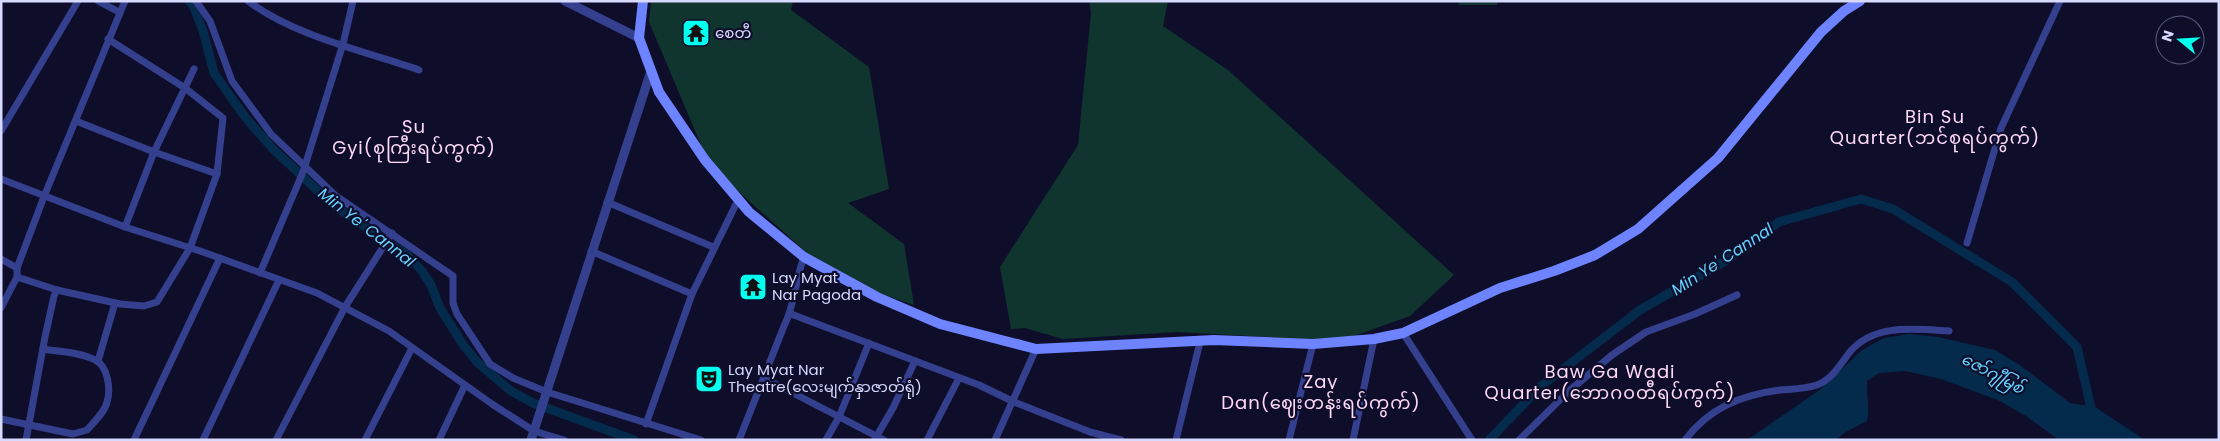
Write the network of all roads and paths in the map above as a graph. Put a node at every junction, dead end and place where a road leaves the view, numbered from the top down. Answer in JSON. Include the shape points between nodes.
{"nodes":[{"id":1,"x":78,"y":1,"type":"edge"},
{"id":2,"x":98,"y":1,"type":"edge"},
{"id":3,"x":125,"y":1,"type":"edge"},
{"id":4,"x":196,"y":1,"type":"edge"},
{"id":5,"x":248,"y":1,"type":"edge"},
{"id":6,"x":353,"y":1,"type":"edge"},
{"id":7,"x":565,"y":1,"type":"edge"},
{"id":8,"x":643,"y":1,"type":"edge"},
{"id":9,"x":1860,"y":1,"type":"edge"},
{"id":10,"x":2060,"y":1,"type":"edge"},
{"id":11,"x":119,"y":12,"type":"junction"},
{"id":12,"x":638,"y":38,"type":"junction"},
{"id":13,"x":108,"y":39,"type":"junction"},
{"id":14,"x":342,"y":44,"type":"junction"},
{"id":15,"x":194,"y":69,"type":"dead end"},
{"id":16,"x":419,"y":70,"type":"dead end"},
{"id":17,"x":651,"y":72,"type":"junction"},
{"id":18,"x":185,"y":88,"type":"junction"},
{"id":19,"x":76,"y":121,"type":"junction"},
{"id":20,"x":1,"y":131,"type":"edge"},
{"id":21,"x":154,"y":152,"type":"junction"},
{"id":22,"x":304,"y":169,"type":"junction"},
{"id":23,"x":217,"y":174,"type":"junction"},
{"id":24,"x":1,"y":179,"type":"edge"},
{"id":25,"x":45,"y":194,"type":"junction"},
{"id":26,"x":738,"y":200,"type":"junction"},
{"id":27,"x":607,"y":202,"type":"junction"},
{"id":28,"x":125,"y":227,"type":"junction"},
{"id":29,"x":392,"y":233,"type":"junction"},
{"id":30,"x":1967,"y":243,"type":"dead end"},
{"id":31,"x":713,"y":247,"type":"junction"},
{"id":32,"x":190,"y":248,"type":"junction"},
{"id":33,"x":591,"y":250,"type":"junction"},
{"id":34,"x":220,"y":258,"type":"junction"},
{"id":35,"x":804,"y":258,"type":"junction"},
{"id":36,"x":1,"y":259,"type":"edge"},
{"id":37,"x":17,"y":268,"type":"junction"},
{"id":38,"x":260,"y":273,"type":"junction"},
{"id":39,"x":16,"y":277,"type":"junction"},
{"id":40,"x":279,"y":280,"type":"junction"},
{"id":41,"x":58,"y":290,"type":"junction"},
{"id":42,"x":692,"y":294,"type":"junction"},
{"id":43,"x":1737,"y":295,"type":"dead end"},
{"id":44,"x":115,"y":303,"type":"junction"},
{"id":45,"x":345,"y":307,"type":"junction"},
{"id":46,"x":1,"y":308,"type":"edge"},
{"id":47,"x":791,"y":314,"type":"junction"},
{"id":48,"x":1949,"y":331,"type":"dead end"},
{"id":49,"x":1404,"y":333,"type":"junction"},
{"id":50,"x":1374,"y":339,"type":"junction"},
{"id":51,"x":1200,"y":342,"type":"junction"},
{"id":52,"x":869,"y":343,"type":"junction"},
{"id":53,"x":1313,"y":344,"type":"junction"},
{"id":54,"x":412,"y":348,"type":"junction"},
{"id":55,"x":1036,"y":348,"type":"junction"},
{"id":56,"x":43,"y":349,"type":"junction"},
{"id":57,"x":98,"y":361,"type":"junction"},
{"id":58,"x":915,"y":361,"type":"junction"},
{"id":59,"x":764,"y":378,"type":"junction"},
{"id":60,"x":959,"y":378,"type":"junction"},
{"id":61,"x":465,"y":385,"type":"junction"},
{"id":62,"x":547,"y":392,"type":"junction"},
{"id":63,"x":1014,"y":402,"type":"junction"},
{"id":64,"x":839,"y":417,"type":"junction"},
{"id":65,"x":1,"y":419,"type":"edge"},
{"id":66,"x":29,"y":424,"type":"junction"},
{"id":67,"x":646,"y":424,"type":"junction"},
{"id":68,"x":534,"y":431,"type":"edge"},
{"id":69,"x":876,"y":438,"type":"edge"},
{"id":70,"x":26,"y":440,"type":"edge"},
{"id":71,"x":134,"y":440,"type":"edge"},
{"id":72,"x":202,"y":440,"type":"edge"},
{"id":73,"x":276,"y":440,"type":"edge"},
{"id":74,"x":364,"y":440,"type":"edge"},
{"id":75,"x":439,"y":440,"type":"edge"},
{"id":76,"x":564,"y":440,"type":"edge"},
{"id":77,"x":701,"y":440,"type":"edge"},
{"id":78,"x":739,"y":440,"type":"edge"},
{"id":79,"x":826,"y":440,"type":"edge"},
{"id":80,"x":884,"y":440,"type":"edge"},
{"id":81,"x":927,"y":440,"type":"edge"},
{"id":82,"x":995,"y":440,"type":"edge"},
{"id":83,"x":1120,"y":440,"type":"edge"},
{"id":84,"x":1176,"y":440,"type":"edge"},
{"id":85,"x":1289,"y":440,"type":"edge"},
{"id":86,"x":1353,"y":440,"type":"edge"},
{"id":87,"x":1472,"y":440,"type":"edge"},
{"id":88,"x":1519,"y":440,"type":"edge"},
{"id":89,"x":1685,"y":440,"type":"edge"}],
"edges":[{"from":1,"to":20,"type":"street"},
{"from":2,"to":11,"type":"street"},
{"from":3,"to":11,"type":"street"},
{"from":4,"to":22,"type":"street","via":[[210,21],[232,81],[271,134]]},
{"from":5,"to":14,"type":"street","via":[[268,16]]},
{"from":6,"to":14,"type":"street"},
{"from":7,"to":12,"type":"street"},
{"from":8,"to":12,"type":"main road"},
{"from":9,"to":49,"type":"main road","via":[[1821,32],[1718,158],[1638,230],[1595,255],[1500,288]]},
{"from":10,"to":30,"type":"street","via":[[2001,128]]},
{"from":11,"to":13,"type":"street"},
{"from":12,"to":17,"type":"main road"},
{"from":13,"to":18,"type":"street"},
{"from":13,"to":19,"type":"street"},
{"from":14,"to":16,"type":"street"},
{"from":14,"to":22,"type":"street"},
{"from":15,"to":18,"type":"street"},
{"from":17,"to":26,"type":"main road","via":[[682,128]]},
{"from":17,"to":27,"type":"street"},
{"from":18,"to":21,"type":"street"},
{"from":18,"to":23,"type":"street","via":[[224,118]]},
{"from":19,"to":21,"type":"street"},
{"from":19,"to":25,"type":"street"},
{"from":21,"to":23,"type":"street"},
{"from":21,"to":28,"type":"street"},
{"from":22,"to":29,"type":"street","via":[[336,196]]},
{"from":22,"to":38,"type":"street"},
{"from":23,"to":32,"type":"street"},
{"from":24,"to":25,"type":"street"},
{"from":25,"to":28,"type":"street"},
{"from":25,"to":37,"type":"street"},
{"from":26,"to":31,"type":"street"},
{"from":26,"to":35,"type":"main road"},
{"from":27,"to":31,"type":"street"},
{"from":27,"to":33,"type":"street"},
{"from":28,"to":32,"type":"street"},
{"from":29,"to":45,"type":"street"},
{"from":29,"to":62,"type":"street","via":[[453,276],[452,303],[490,364]]},
{"from":31,"to":42,"type":"street"},
{"from":32,"to":34,"type":"street"},
{"from":32,"to":44,"type":"street","via":[[157,302],[144,306]]},
{"from":33,"to":42,"type":"street"},
{"from":33,"to":62,"type":"street"},
{"from":34,"to":38,"type":"street"},
{"from":34,"to":71,"type":"street"},
{"from":35,"to":47,"type":"street"},
{"from":35,"to":55,"type":"main road","via":[[877,297],[940,324]]},
{"from":36,"to":37,"type":"street"},
{"from":37,"to":39,"type":"street"},
{"from":38,"to":40,"type":"street"},
{"from":39,"to":41,"type":"street"},
{"from":39,"to":46,"type":"street"},
{"from":40,"to":45,"type":"street","via":[[318,293]]},
{"from":40,"to":72,"type":"street"},
{"from":41,"to":44,"type":"street"},
{"from":41,"to":56,"type":"street"},
{"from":42,"to":67,"type":"street"},
{"from":43,"to":88,"type":"street","via":[[1646,332],[1569,391]]},
{"from":44,"to":57,"type":"street"},
{"from":45,"to":54,"type":"street"},
{"from":45,"to":73,"type":"street"},
{"from":47,"to":52,"type":"street"},
{"from":47,"to":59,"type":"street"},
{"from":48,"to":89,"type":"street","via":[[1903,328],[1869,337],[1851,351],[1830,378],[1818,385],[1756,393],[1722,407],[1696,424]]},
{"from":49,"to":50,"type":"main road"},
{"from":49,"to":87,"type":"street"},
{"from":50,"to":53,"type":"main road"},
{"from":50,"to":86,"type":"street"},
{"from":51,"to":53,"type":"main road"},
{"from":51,"to":55,"type":"main road"},
{"from":51,"to":84,"type":"street"},
{"from":52,"to":58,"type":"street"},
{"from":52,"to":64,"type":"street"},
{"from":53,"to":85,"type":"street"},
{"from":54,"to":61,"type":"street"},
{"from":54,"to":74,"type":"street"},
{"from":55,"to":63,"type":"street"},
{"from":56,"to":57,"type":"street","via":[[87,356]]},
{"from":56,"to":66,"type":"street"},
{"from":57,"to":66,"type":"street","via":[[108,381],[108,402],[87,430],[73,434]]},
{"from":58,"to":60,"type":"street"},
{"from":58,"to":69,"type":"street"},
{"from":59,"to":64,"type":"street"},
{"from":59,"to":78,"type":"street"},
{"from":60,"to":63,"type":"street"},
{"from":60,"to":81,"type":"street"},
{"from":61,"to":68,"type":"street"},
{"from":61,"to":75,"type":"street"},
{"from":62,"to":67,"type":"street"},
{"from":62,"to":68,"type":"street"},
{"from":63,"to":82,"type":"street"},
{"from":63,"to":83,"type":"street","via":[[1090,432]]},
{"from":64,"to":69,"type":"street"},
{"from":64,"to":79,"type":"street"},
{"from":65,"to":66,"type":"street"},
{"from":66,"to":70,"type":"street"},
{"from":67,"to":77,"type":"street"},
{"from":68,"to":76,"type":"street"},
{"from":69,"to":80,"type":"street"}]}
